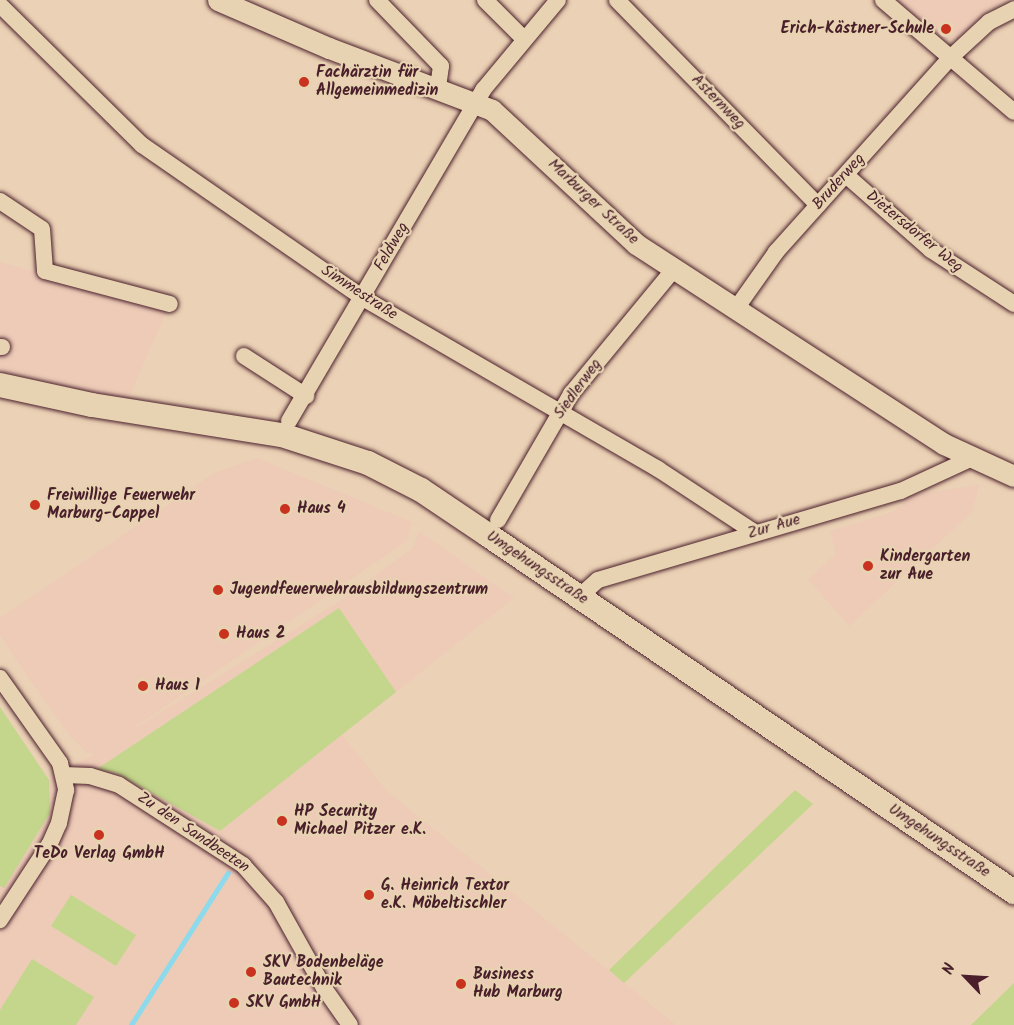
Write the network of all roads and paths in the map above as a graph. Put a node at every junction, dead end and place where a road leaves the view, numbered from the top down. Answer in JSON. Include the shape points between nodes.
{"nodes":[{"id":1,"x":218,"y":0,"type":"edge"},
{"id":2,"x":377,"y":0,"type":"edge"},
{"id":3,"x":485,"y":0,"type":"edge"},
{"id":4,"x":558,"y":0,"type":"edge"},
{"id":5,"x":617,"y":0,"type":"edge"},
{"id":6,"x":883,"y":0,"type":"edge"},
{"id":7,"x":0,"y":5,"type":"edge"},
{"id":8,"x":1014,"y":9,"type":"edge"},
{"id":9,"x":524,"y":39,"type":"junction"},
{"id":10,"x":949,"y":59,"type":"junction"},
{"id":11,"x":438,"y":88,"type":"junction"},
{"id":12,"x":476,"y":103,"type":"junction"},
{"id":13,"x":1014,"y":112,"type":"edge"},
{"id":14,"x":846,"y":175,"type":"junction"},
{"id":15,"x":0,"y":201,"type":"edge"},
{"id":16,"x":818,"y":205,"type":"junction"},
{"id":17,"x":675,"y":268,"type":"junction"},
{"id":18,"x":363,"y":298,"type":"junction"},
{"id":19,"x":170,"y":303,"type":"dead end"},
{"id":20,"x":1014,"y":304,"type":"edge"},
{"id":21,"x":735,"y":310,"type":"junction"},
{"id":22,"x":244,"y":356,"type":"dead end"},
{"id":23,"x":0,"y":385,"type":"edge"},
{"id":24,"x":306,"y":396,"type":"junction"},
{"id":25,"x":560,"y":411,"type":"junction"},
{"id":26,"x":290,"y":421,"type":"dead end"},
{"id":27,"x":970,"y":459,"type":"junction"},
{"id":28,"x":1014,"y":476,"type":"edge"},
{"id":29,"x":498,"y":520,"type":"dead end"},
{"id":30,"x":754,"y":532,"type":"junction"},
{"id":31,"x":579,"y":597,"type":"junction"},
{"id":32,"x":0,"y":678,"type":"edge"},
{"id":33,"x":64,"y":775,"type":"junction"},
{"id":34,"x":1014,"y":892,"type":"edge"},
{"id":35,"x":0,"y":920,"type":"edge"},
{"id":36,"x":350,"y":1025,"type":"edge"}],
"edges":[{"from":1,"to":11,"type":"street","name":"Marburger Straße","via":[[366,64]]},
{"from":2,"to":11,"type":"street","via":[[441,66]]},
{"from":3,"to":9,"type":"street"},
{"from":4,"to":9,"type":"street","name":"Feldweg"},
{"from":5,"to":16,"type":"street","name":"Asternweg"},
{"from":6,"to":10,"type":"street"},
{"from":7,"to":18,"type":"street","name":"Simmestraße","via":[[142,145]]},
{"from":8,"to":10,"type":"street","name":"Bruderweg","via":[[988,22]]},
{"from":9,"to":12,"type":"street","name":"Feldweg"},
{"from":10,"to":13,"type":"street"},
{"from":10,"to":14,"type":"street","name":"Bruderweg"},
{"from":11,"to":12,"type":"street","name":"Marburger Straße"},
{"from":12,"to":17,"type":"street","name":"Marburger Straße","via":[[506,120],[636,244]]},
{"from":12,"to":18,"type":"street","name":"Feldweg"},
{"from":14,"to":16,"type":"street","name":"Bruderweg"},
{"from":14,"to":20,"type":"street","name":"Dietersdorfer Weg","via":[[938,255]]},
{"from":15,"to":19,"type":"street","via":[[42,229],[45,271]]},
{"from":16,"to":21,"type":"street","name":"Bruderweg","via":[[776,252]]},
{"from":17,"to":21,"type":"street","name":"Marburger Straße"},
{"from":17,"to":25,"type":"street","name":"Siedlerweg"},
{"from":18,"to":24,"type":"street","name":"Feldweg"},
{"from":18,"to":25,"type":"street","name":"Simmestraße"},
{"from":21,"to":27,"type":"street","name":"Marburger Straße"},
{"from":22,"to":24,"type":"street"},
{"from":23,"to":31,"type":"main road","name":"Umgehungsstraße","via":[[92,405],[282,435],[334,451],[421,490]]},
{"from":24,"to":26,"type":"street","name":"Feldweg"},
{"from":25,"to":29,"type":"street","name":"Siedlerweg"},
{"from":25,"to":30,"type":"street","name":"Simmestraße"},
{"from":27,"to":28,"type":"street","name":"Marburger Straße"},
{"from":27,"to":30,"type":"street","name":"Zur Aue","via":[[901,491]]},
{"from":30,"to":31,"type":"street","name":"Zur Aue","via":[[598,580]]},
{"from":31,"to":34,"type":"main road","name":"Umgehungsstraße"},
{"from":32,"to":33,"type":"street","via":[[60,763]]},
{"from":33,"to":35,"type":"street","via":[[64,806],[59,823]]},
{"from":33,"to":36,"type":"street","name":"Zu den Sandbeeten","via":[[90,776],[119,785],[243,865],[276,902],[324,988]]}]}
